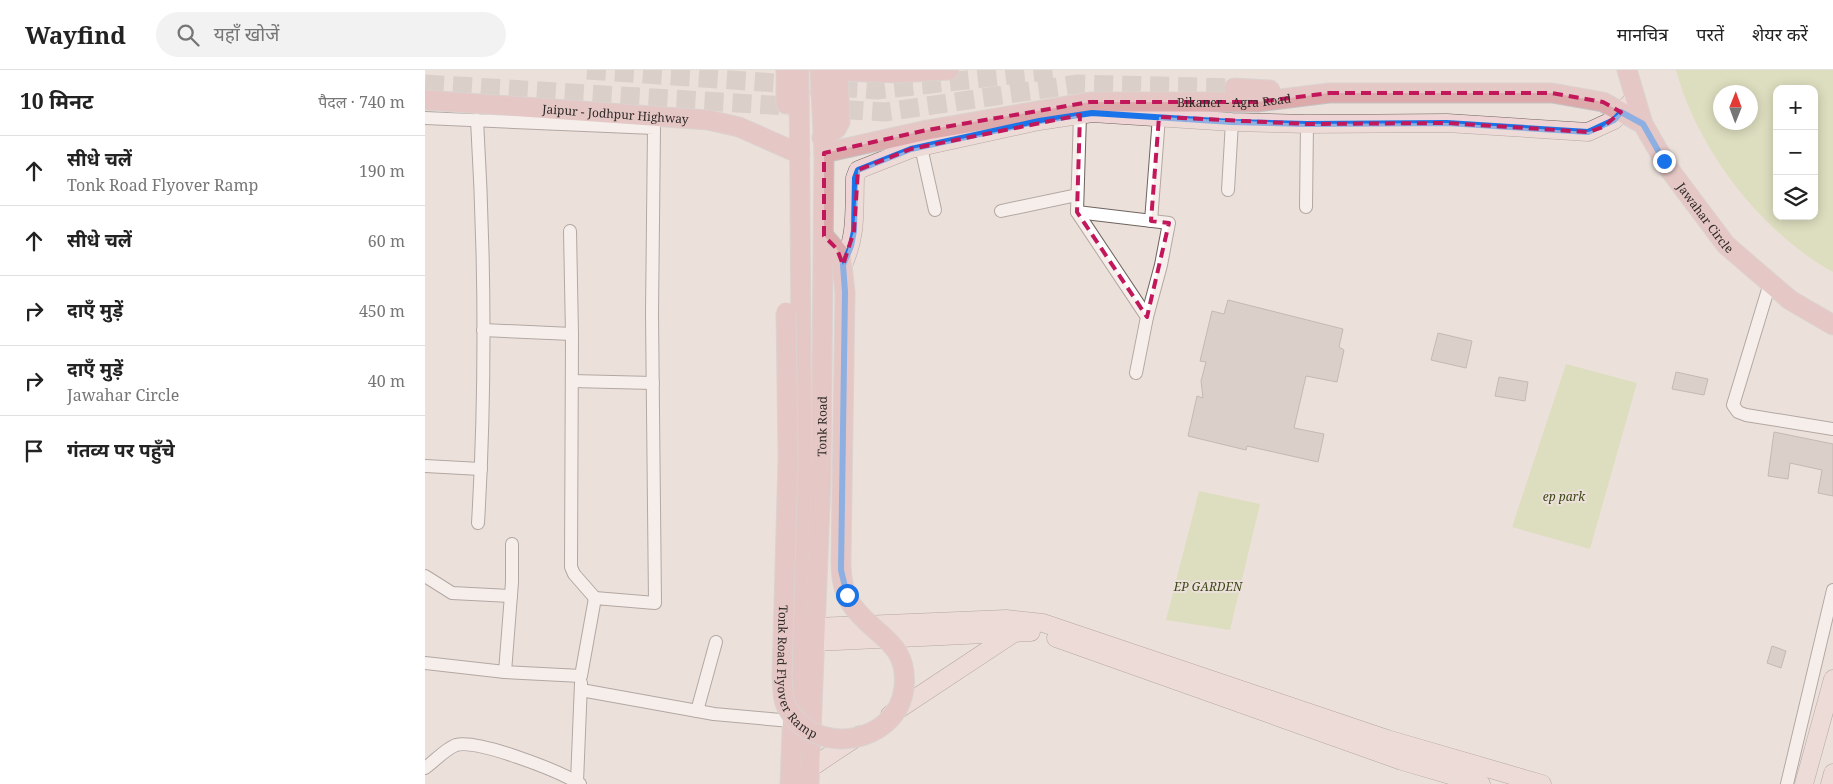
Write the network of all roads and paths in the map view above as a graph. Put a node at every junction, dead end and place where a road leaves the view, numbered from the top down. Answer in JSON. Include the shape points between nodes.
{"nodes":[{"id":1,"x":786,"y":70,"type":"edge"},
{"id":2,"x":799,"y":70,"type":"edge"},
{"id":3,"x":820,"y":70,"type":"edge"},
{"id":4,"x":838,"y":70,"type":"edge"},
{"id":5,"x":949,"y":70,"type":"edge"},
{"id":6,"x":1627,"y":70,"type":"edge"},
{"id":7,"x":1234,"y":88,"type":"tunnel mouth"},
{"id":8,"x":1329,"y":93,"type":"junction"},
{"id":9,"x":1635,"y":99,"type":"junction"},
{"id":10,"x":425,"y":100,"type":"edge"},
{"id":11,"x":1621,"y":112,"type":"junction"},
{"id":12,"x":1080,"y":115,"type":"junction"},
{"id":13,"x":1159,"y":117,"type":"junction"},
{"id":14,"x":425,"y":118,"type":"edge"},
{"id":15,"x":477,"y":120,"type":"junction"},
{"id":16,"x":1232,"y":122,"type":"junction"},
{"id":17,"x":1307,"y":124,"type":"junction"},
{"id":18,"x":1643,"y":124,"type":"junction"},
{"id":19,"x":799,"y":133,"type":"junction"},
{"id":20,"x":823,"y":145,"type":"junction"},
{"id":21,"x":921,"y":147,"type":"junction"},
{"id":22,"x":800,"y":154,"type":"junction"},
{"id":23,"x":1228,"y":190,"type":"dead end"},
{"id":24,"x":1077,"y":195,"type":"junction"},
{"id":25,"x":1306,"y":207,"type":"dead end"},
{"id":26,"x":935,"y":210,"type":"dead end"},
{"id":27,"x":1001,"y":211,"type":"dead end"},
{"id":28,"x":1077,"y":212,"type":"junction"},
{"id":29,"x":1151,"y":221,"type":"junction"},
{"id":30,"x":569,"y":231,"type":"dead end"},
{"id":31,"x":824,"y":236,"type":"junction"},
{"id":32,"x":843,"y":265,"type":"junction"},
{"id":33,"x":1770,"y":283,"type":"junction"},
{"id":34,"x":801,"y":284,"type":"junction"},
{"id":35,"x":1147,"y":317,"type":"junction"},
{"id":36,"x":1833,"y":325,"type":"edge"},
{"id":37,"x":483,"y":330,"type":"junction"},
{"id":38,"x":572,"y":334,"type":"junction"},
{"id":39,"x":1137,"y":373,"type":"dead end"},
{"id":40,"x":572,"y":381,"type":"junction"},
{"id":41,"x":653,"y":383,"type":"junction"},
{"id":42,"x":1833,"y":429,"type":"edge"},
{"id":43,"x":425,"y":466,"type":"edge"},
{"id":44,"x":481,"y":469,"type":"junction"},
{"id":45,"x":478,"y":522,"type":"dead end"},
{"id":46,"x":512,"y":544,"type":"dead end"},
{"id":47,"x":425,"y":576,"type":"edge"},
{"id":48,"x":1833,"y":590,"type":"edge"},
{"id":49,"x":511,"y":596,"type":"junction"},
{"id":50,"x":595,"y":598,"type":"junction"},
{"id":51,"x":1017,"y":631,"type":"junction"},
{"id":52,"x":815,"y":634,"type":"junction"},
{"id":53,"x":716,"y":642,"type":"dead end"},
{"id":54,"x":425,"y":663,"type":"edge"},
{"id":55,"x":505,"y":672,"type":"junction"},
{"id":56,"x":581,"y":676,"type":"junction"},
{"id":57,"x":1833,"y":679,"type":"edge"},
{"id":58,"x":581,"y":690,"type":"junction"},
{"id":59,"x":697,"y":711,"type":"junction"},
{"id":60,"x":791,"y":721,"type":"junction"},
{"id":61,"x":425,"y":768,"type":"edge"},
{"id":62,"x":1833,"y":773,"type":"edge"},
{"id":63,"x":809,"y":776,"type":"edge"},
{"id":64,"x":578,"y":783,"type":"edge"},
{"id":65,"x":790,"y":784,"type":"edge"},
{"id":66,"x":1481,"y":784,"type":"edge"},
{"id":67,"x":1542,"y":784,"type":"edge"},
{"id":68,"x":1787,"y":784,"type":"edge"},
{"id":69,"x":1804,"y":784,"type":"edge"},
{"id":70,"x":1830,"y":784,"type":"edge"}],
"edges":[{"from":1,"to":19,"type":"main road","via":[[787,116]]},
{"from":2,"to":19,"type":"main road","name":"Tonk Road"},
{"from":3,"to":20,"type":"main road","name":"Tonk Road"},
{"from":4,"to":5,"type":"main road","via":[[897,73]]},
{"from":4,"to":20,"type":"main road","via":[[839,124]]},
{"from":6,"to":9,"type":"main road","name":"Jawahar Circle"},
{"from":7,"to":8,"type":"main road"},
{"from":8,"to":11,"type":"main road","name":"Bikaner - Agra Road","via":[[1552,93],[1603,102]]},
{"from":8,"to":20,"type":"main road","name":"Bikaner - Agra Road","via":[[1257,102],[1090,102]]},
{"from":9,"to":11,"type":"street"},
{"from":9,"to":18,"type":"main road","name":"Jawahar Circle"},
{"from":10,"to":22,"type":"main road","name":"Jaipur - Jodhpur Highway","via":[[708,120],[739,127]]},
{"from":11,"to":17,"type":"street","via":[[1614,120],[1588,132],[1447,123]]},
{"from":11,"to":18,"type":"main road","name":"Bikaner - Agra Road"},
{"from":12,"to":13,"type":"street"},
{"from":12,"to":21,"type":"street"},
{"from":12,"to":24,"type":"street"},
{"from":13,"to":16,"type":"street"},
{"from":13,"to":29,"type":"street"},
{"from":14,"to":15,"type":"street"},
{"from":15,"to":37,"type":"street"},
{"from":15,"to":41,"type":"street","via":[[654,128]]},
{"from":16,"to":17,"type":"street"},
{"from":16,"to":23,"type":"street"},
{"from":17,"to":25,"type":"street"},
{"from":18,"to":33,"type":"main road","name":"Jawahar Circle","via":[[1669,169],[1726,245]]},
{"from":19,"to":22,"type":"main road","name":"Tonk Road"},
{"from":20,"to":31,"type":"main road","name":"Tonk Road"},
{"from":21,"to":26,"type":"street"},
{"from":21,"to":32,"type":"street","via":[[858,170],[854,231]]},
{"from":22,"to":34,"type":"main road","name":"Tonk Road"},
{"from":24,"to":27,"type":"street"},
{"from":24,"to":28,"type":"street"},
{"from":28,"to":29,"type":"street"},
{"from":28,"to":35,"type":"street"},
{"from":29,"to":35,"type":"street","via":[[1169,223]]},
{"from":30,"to":38,"type":"street"},
{"from":31,"to":32,"type":"main road","name":"Tonk Road Flyover Ramp","via":[[837,249]]},
{"from":31,"to":52,"type":"main road","name":"Tonk Road","via":[[821,480]]},
{"from":32,"to":34,"type":"main road","name":"Tonk Road Flyover Ramp","bridge":true,"via":[[843,583],[852,604],[899,653],[904,676],[904,690],[894,714],[861,738],[839,740],[816,734],[793,716],[785,701],[782,676],[788,458],[786,312]]},
{"from":33,"to":36,"type":"main road","name":"Jawahar Circle","via":[[1790,300]]},
{"from":33,"to":42,"type":"street","via":[[1733,405],[1737,412],[1745,415]]},
{"from":34,"to":60,"type":"main road","name":"Tonk Road","via":[[802,477]]},
{"from":35,"to":39,"type":"street"},
{"from":37,"to":38,"type":"street"},
{"from":37,"to":44,"type":"street"},
{"from":38,"to":40,"type":"street"},
{"from":40,"to":41,"type":"street"},
{"from":40,"to":50,"type":"street","via":[[571,568]]},
{"from":41,"to":50,"type":"street","via":[[655,603]]},
{"from":43,"to":44,"type":"street"},
{"from":44,"to":45,"type":"street"},
{"from":46,"to":49,"type":"street"},
{"from":47,"to":49,"type":"street","via":[[452,593]]},
{"from":48,"to":68,"type":"street"},
{"from":49,"to":55,"type":"street"},
{"from":50,"to":56,"type":"street"},
{"from":51,"to":52,"type":"street"},
{"from":51,"to":63,"type":"street"},
{"from":51,"to":66,"type":"street","via":[[1039,632],[1402,761]]},
{"from":52,"to":63,"type":"main road","name":"Tonk Road"},
{"from":52,"to":67,"type":"street","via":[[1006,619],[1043,623],[1387,739]]},
{"from":53,"to":59,"type":"street"},
{"from":54,"to":55,"type":"street"},
{"from":55,"to":56,"type":"street"},
{"from":56,"to":58,"type":"street"},
{"from":57,"to":69,"type":"street"},
{"from":58,"to":59,"type":"street"},
{"from":58,"to":64,"type":"street"},
{"from":59,"to":60,"type":"street"},
{"from":60,"to":65,"type":"main road","name":"Tonk Road"},
{"from":61,"to":64,"type":"street","via":[[455,746],[469,744],[492,749]]},
{"from":62,"to":70,"type":"street"}]}
